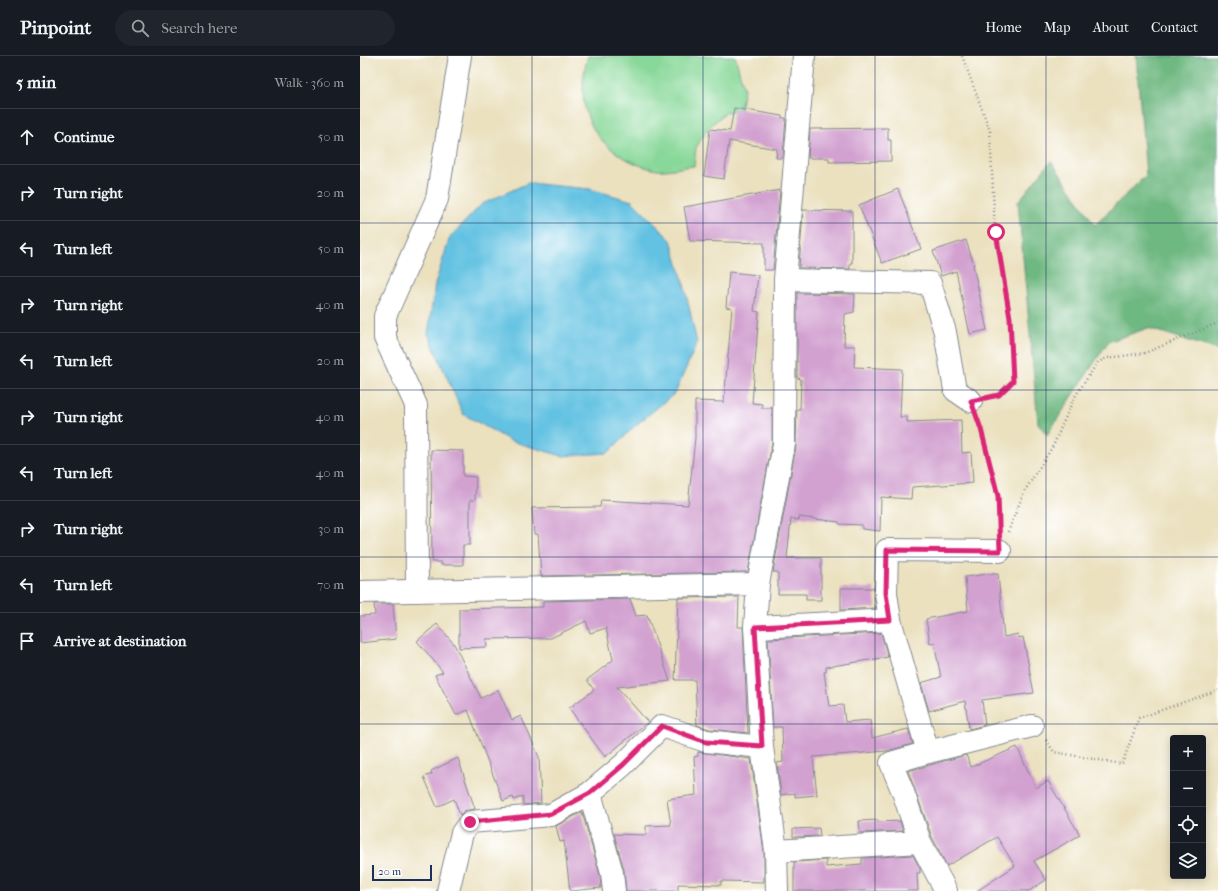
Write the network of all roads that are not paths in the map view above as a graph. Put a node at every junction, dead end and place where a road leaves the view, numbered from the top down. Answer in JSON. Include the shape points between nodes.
{"nodes":[{"id":1,"x":460,"y":56,"type":"edge"},
{"id":2,"x":804,"y":56,"type":"edge"},
{"id":3,"x":785,"y":280,"type":"junction"},
{"id":4,"x":971,"y":401,"type":"road end"},
{"id":5,"x":1000,"y":551,"type":"road end"},
{"id":6,"x":758,"y":584,"type":"junction"},
{"id":7,"x":417,"y":591,"type":"junction"},
{"id":8,"x":360,"y":592,"type":"edge"},
{"id":9,"x":890,"y":620,"type":"junction"},
{"id":10,"x":755,"y":627,"type":"junction"},
{"id":11,"x":1032,"y":726,"type":"road end"},
{"id":12,"x":762,"y":746,"type":"junction"},
{"id":13,"x":928,"y":752,"type":"junction"},
{"id":14,"x":590,"y":793,"type":"junction"},
{"id":15,"x":920,"y":842,"type":"junction"},
{"id":16,"x":776,"y":851,"type":"junction"},
{"id":17,"x":613,"y":882,"type":"edge"},
{"id":18,"x":448,"y":891,"type":"edge"},
{"id":19,"x":777,"y":891,"type":"edge"},
{"id":20,"x":946,"y":891,"type":"edge"}],
"edges":[{"from":1,"to":7,"type":"street","via":[[437,199],[385,316],[385,338],[416,406]]},
{"from":2,"to":3,"type":"street"},
{"from":3,"to":4,"type":"street","via":[[930,283],[945,332],[955,390]]},
{"from":3,"to":6,"type":"street","via":[[784,444]]},
{"from":5,"to":9,"type":"street","via":[[887,550],[886,593]]},
{"from":6,"to":7,"type":"street"},
{"from":6,"to":10,"type":"street"},
{"from":7,"to":8,"type":"street"},
{"from":9,"to":10,"type":"street"},
{"from":9,"to":13,"type":"street"},
{"from":10,"to":12,"type":"street"},
{"from":11,"to":13,"type":"street"},
{"from":12,"to":14,"type":"street","via":[[706,742],[662,726]]},
{"from":12,"to":16,"type":"street"},
{"from":13,"to":15,"type":"street","via":[[891,763]]},
{"from":14,"to":17,"type":"street"},
{"from":14,"to":18,"type":"street","via":[[551,814],[470,822],[462,833]]},
{"from":15,"to":16,"type":"street"},
{"from":15,"to":20,"type":"street"},
{"from":16,"to":19,"type":"street"}]}
